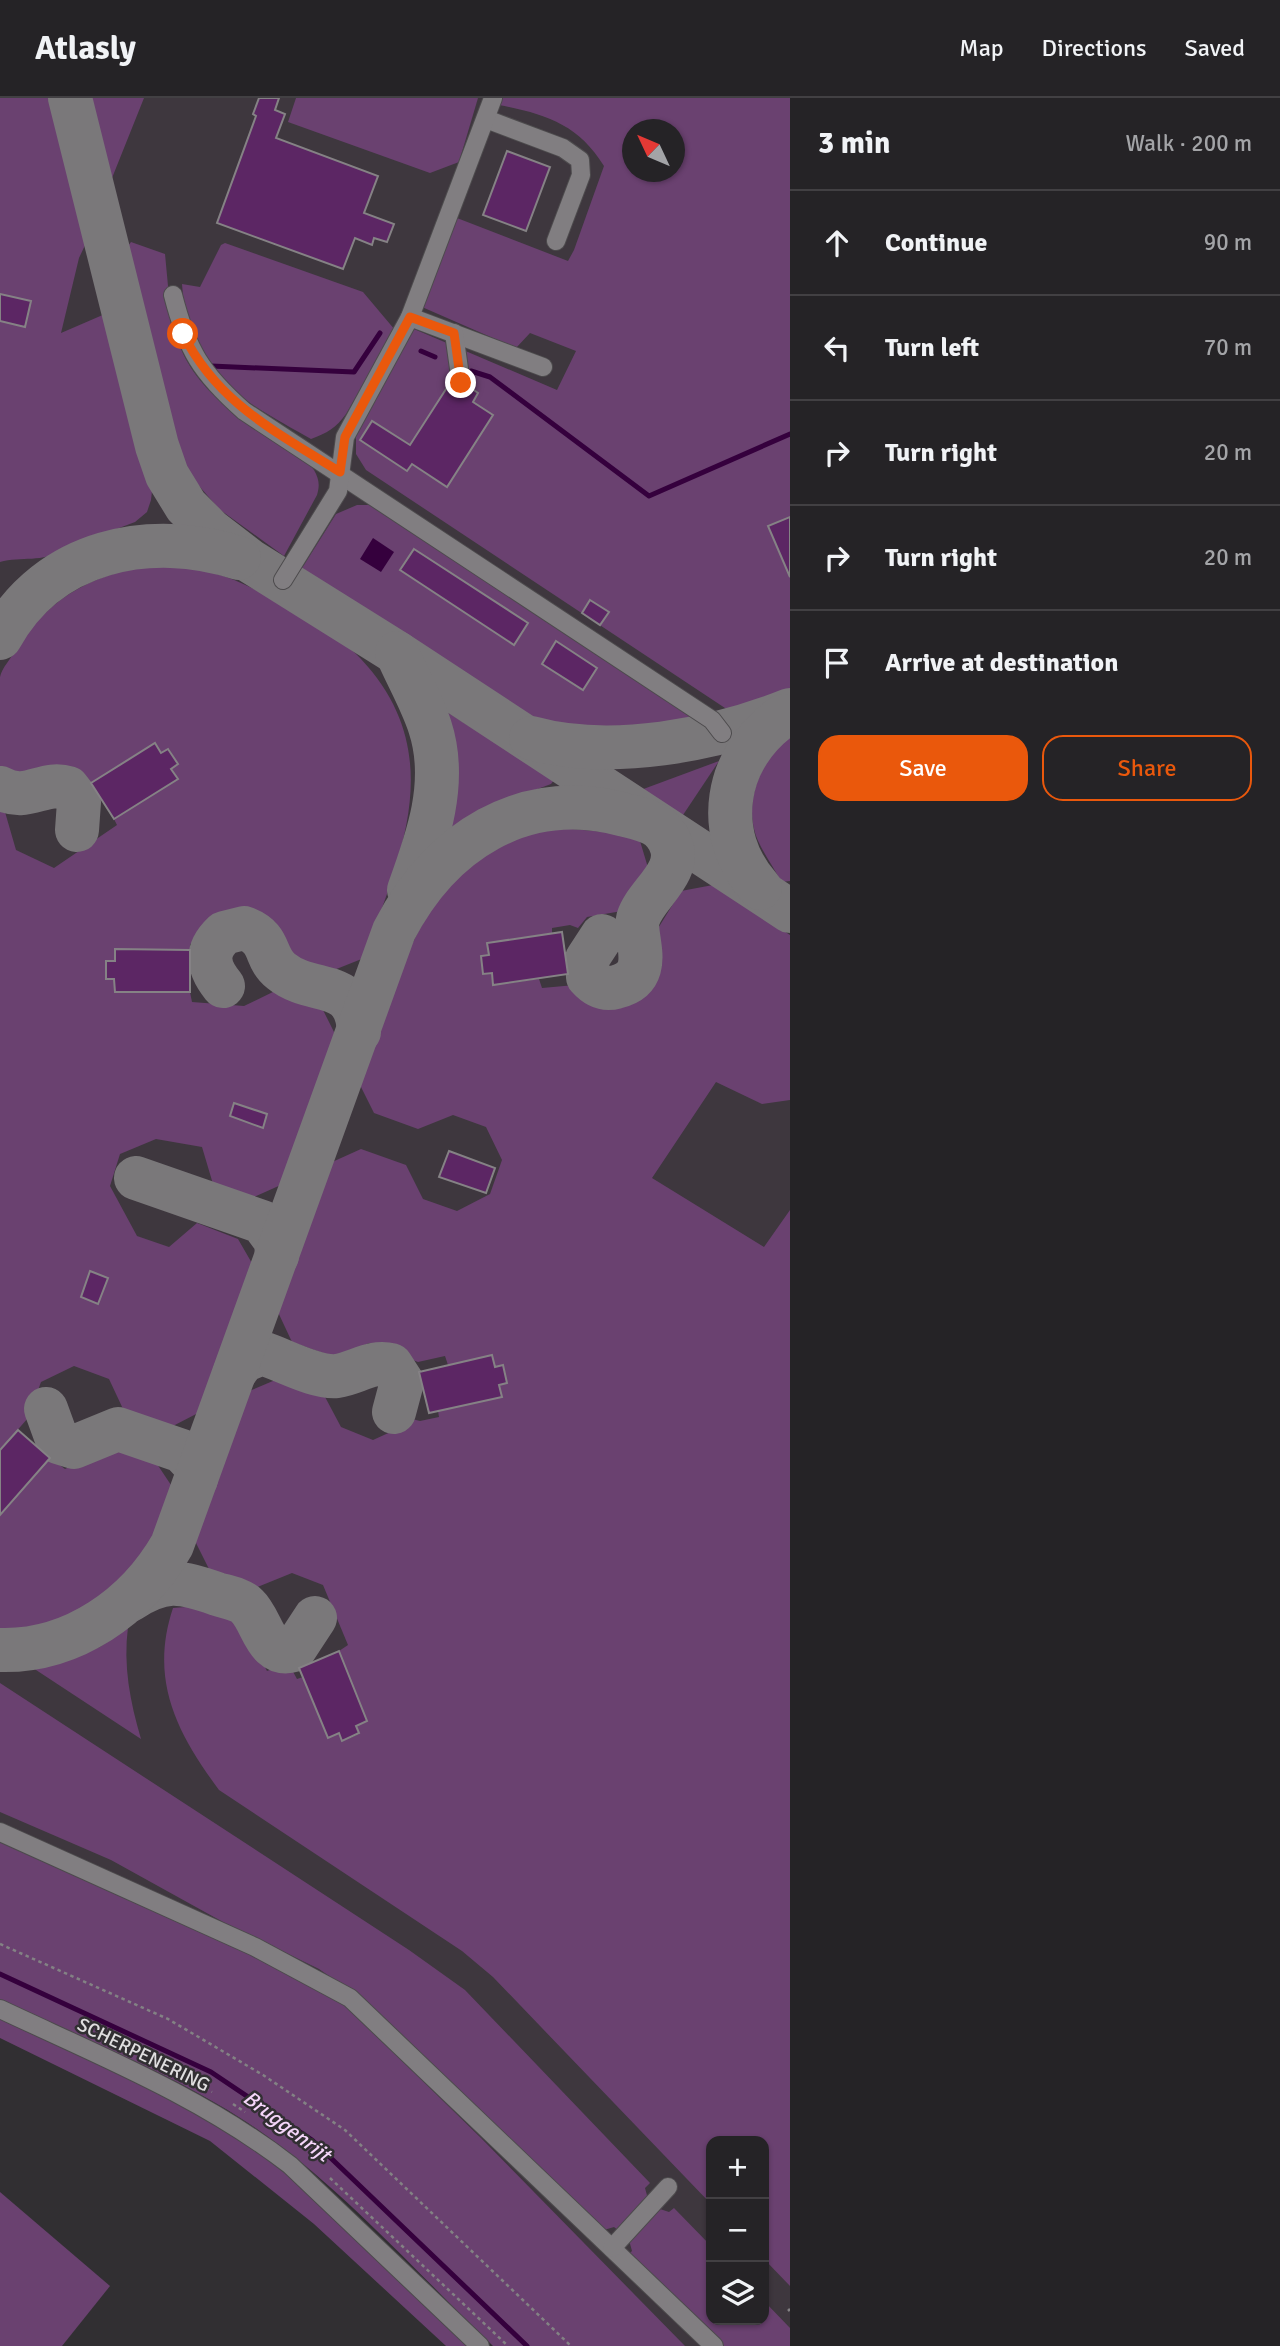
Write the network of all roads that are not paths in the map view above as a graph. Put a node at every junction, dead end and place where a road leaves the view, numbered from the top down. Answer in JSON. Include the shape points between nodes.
{"nodes":[{"id":1,"x":493,"y":98,"type":"edge"},
{"id":2,"x":486,"y":119,"type":"junction"},
{"id":3,"x":556,"y":241,"type":"dead end"},
{"id":4,"x":173,"y":295,"type":"dead end"},
{"id":5,"x":410,"y":317,"type":"junction"},
{"id":6,"x":454,"y":333,"type":"junction"},
{"id":7,"x":543,"y":367,"type":"dead end"},
{"id":8,"x":461,"y":383,"type":"dead end"},
{"id":9,"x":340,"y":472,"type":"junction"},
{"id":10,"x":283,"y":580,"type":"dead end"},
{"id":11,"x":722,"y":733,"type":"dead end"},
{"id":12,"x":0,"y":1832,"type":"edge"},
{"id":13,"x":0,"y":2009,"type":"edge"},
{"id":14,"x":668,"y":2187,"type":"dead end"},
{"id":15,"x":612,"y":2248,"type":"junction"},
{"id":16,"x":480,"y":2346,"type":"edge"},
{"id":17,"x":714,"y":2346,"type":"edge"}],
"edges":[{"from":1,"to":2,"type":"street"},
{"from":2,"to":3,"type":"street","via":[[563,148],[580,160],[581,175]]},
{"from":2,"to":5,"type":"street"},
{"from":4,"to":9,"type":"street","via":[[183,334],[196,360],[221,390],[244,411]]},
{"from":5,"to":6,"type":"street"},
{"from":5,"to":9,"type":"street","via":[[345,437]]},
{"from":6,"to":7,"type":"street"},
{"from":6,"to":8,"type":"street"},
{"from":9,"to":10,"type":"street","via":[[338,491]]},
{"from":9,"to":11,"type":"street","via":[[712,720]]},
{"from":12,"to":15,"type":"street","via":[[255,1947],[350,1998]]},
{"from":13,"to":16,"type":"street","name":"SCHERPENERING","via":[[165,2085],[257,2139]]},
{"from":14,"to":15,"type":"street"},
{"from":15,"to":17,"type":"street"}]}
